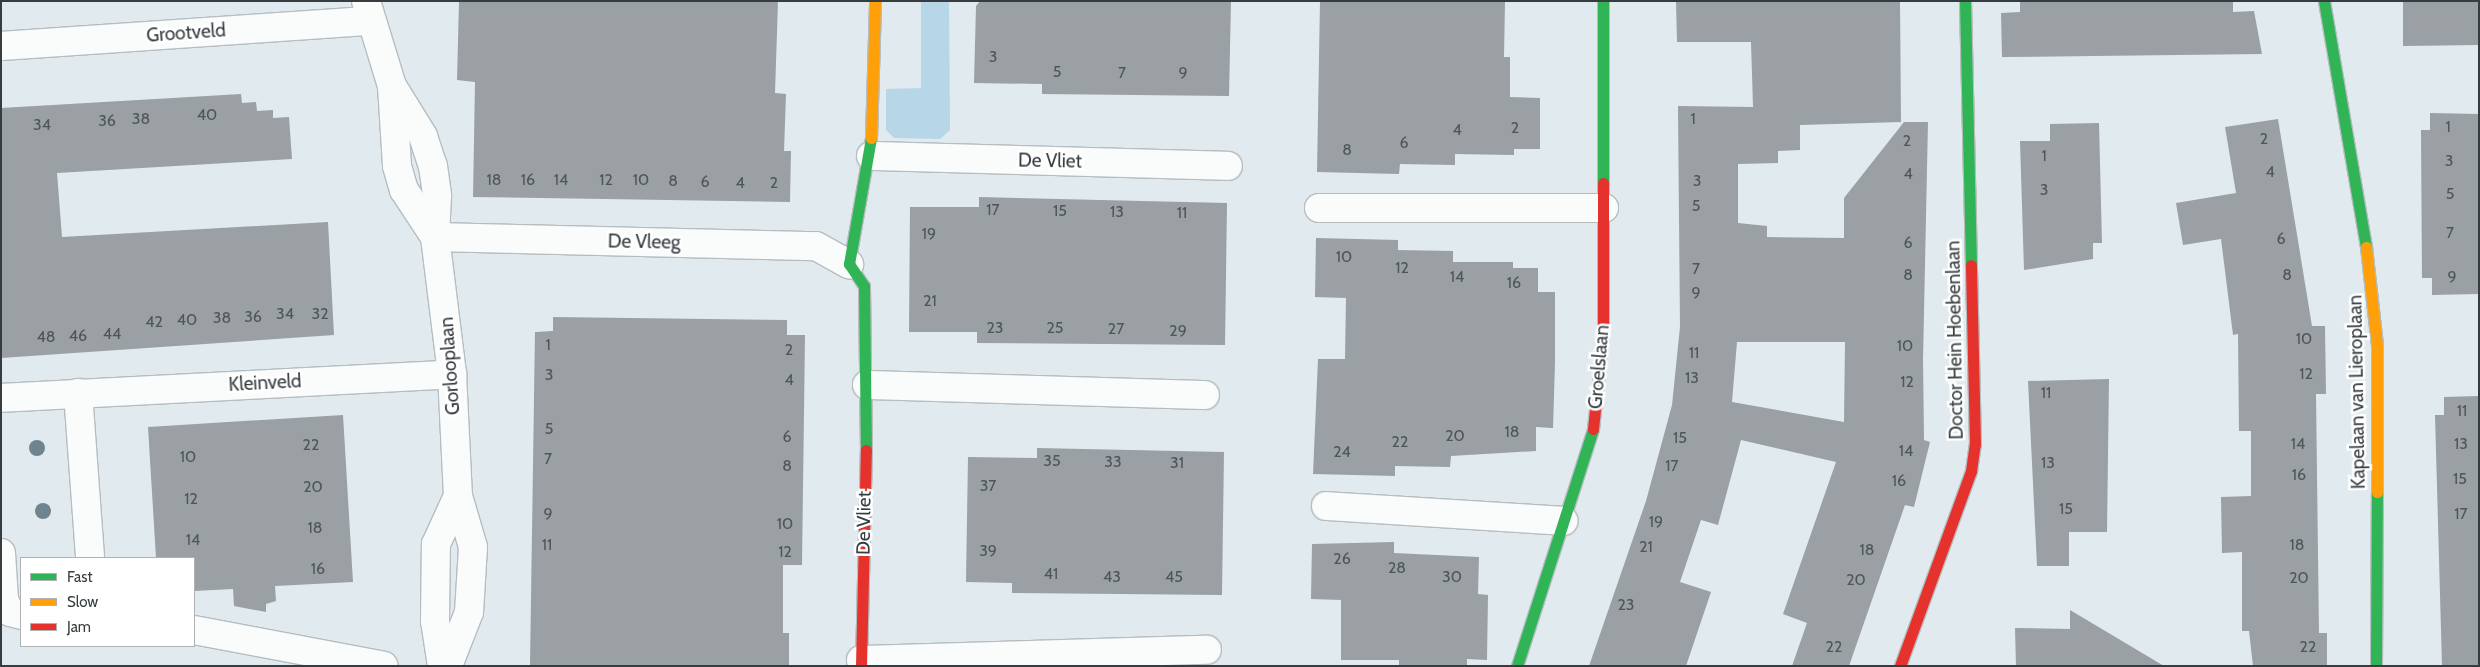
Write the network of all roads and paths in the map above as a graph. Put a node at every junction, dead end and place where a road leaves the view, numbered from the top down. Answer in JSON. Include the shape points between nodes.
{"nodes":[{"id":1,"x":875,"y":1,"type":"edge"},
{"id":2,"x":1603,"y":1,"type":"edge"},
{"id":3,"x":1965,"y":1,"type":"edge"},
{"id":4,"x":2324,"y":1,"type":"edge"},
{"id":5,"x":368,"y":11,"type":"edge"},
{"id":6,"x":1,"y":46,"type":"edge"},
{"id":7,"x":871,"y":156,"type":"junction"},
{"id":8,"x":1228,"y":166,"type":"dead end"},
{"id":9,"x":1319,"y":208,"type":"dead end"},
{"id":10,"x":1604,"y":208,"type":"junction"},
{"id":11,"x":435,"y":237,"type":"junction"},
{"id":12,"x":849,"y":264,"type":"junction"},
{"id":13,"x":452,"y":374,"type":"junction"},
{"id":14,"x":868,"y":385,"type":"junction"},
{"id":15,"x":78,"y":392,"type":"junction"},
{"id":16,"x":1205,"y":395,"type":"dead end"},
{"id":17,"x":1,"y":398,"type":"edge"},
{"id":18,"x":458,"y":496,"type":"junction"},
{"id":19,"x":1326,"y":506,"type":"dead end"},
{"id":20,"x":1564,"y":521,"type":"junction"},
{"id":21,"x":1,"y":553,"type":"edge"},
{"id":22,"x":90,"y":557,"type":"edge"},
{"id":23,"x":20,"y":615,"type":"edge"},
{"id":24,"x":195,"y":630,"type":"edge"},
{"id":25,"x":1208,"y":650,"type":"dead end"},
{"id":26,"x":861,"y":663,"type":"edge"},
{"id":27,"x":384,"y":666,"type":"edge"},
{"id":28,"x":442,"y":666,"type":"edge"},
{"id":29,"x":448,"y":666,"type":"edge"},
{"id":30,"x":1517,"y":666,"type":"edge"},
{"id":31,"x":1900,"y":666,"type":"edge"},
{"id":32,"x":2376,"y":666,"type":"edge"}],
"edges":[{"from":1,"to":7,"type":"street"},
{"from":2,"to":10,"type":"street","name":"Groelslaan"},
{"from":3,"to":31,"type":"street","name":"Doctor Hein Hoebenlaan","via":[[1975,444],[1971,471]]},
{"from":4,"to":32,"type":"street","name":"Kapelaan van Lieroplaan","via":[[2374,308]]},
{"from":5,"to":6,"type":"street","name":"Grootveld"},
{"from":5,"to":11,"type":"street","name":"Gorlooplaan","via":[[392,86],[423,136],[433,166],[437,196]]},
{"from":7,"to":8,"type":"street","name":"De Vliet"},
{"from":7,"to":12,"type":"street"},
{"from":9,"to":10,"type":"street"},
{"from":10,"to":20,"type":"street","name":"Groelslaan","via":[[1603,334],[1592,440]]},
{"from":11,"to":12,"type":"street","name":"De Vleeg","via":[[816,246]]},
{"from":11,"to":13,"type":"street","name":"Gorlooplaan"},
{"from":12,"to":14,"type":"street","name":"De Vliet","via":[[864,286]]},
{"from":13,"to":15,"type":"street","name":"Kleinveld"},
{"from":13,"to":18,"type":"street","name":"Gorlooplaan"},
{"from":14,"to":16,"type":"street"},
{"from":14,"to":26,"type":"street","name":"De Vliet"},
{"from":15,"to":17,"type":"street","name":"Kleinveld"},
{"from":15,"to":22,"type":"street"},
{"from":18,"to":28,"type":"street","name":"Gorlooplaan","via":[[436,544],[435,621]]},
{"from":18,"to":29,"type":"street","name":"Gorlooplaan","via":[[473,546],[473,585],[469,612]]},
{"from":19,"to":20,"type":"street"},
{"from":20,"to":30,"type":"street","name":"Groelslaan"},
{"from":21,"to":23,"type":"street","via":[[4,600],[10,612]]},
{"from":24,"to":27,"type":"street"},
{"from":25,"to":26,"type":"street","name":"De Vliet"}]}
